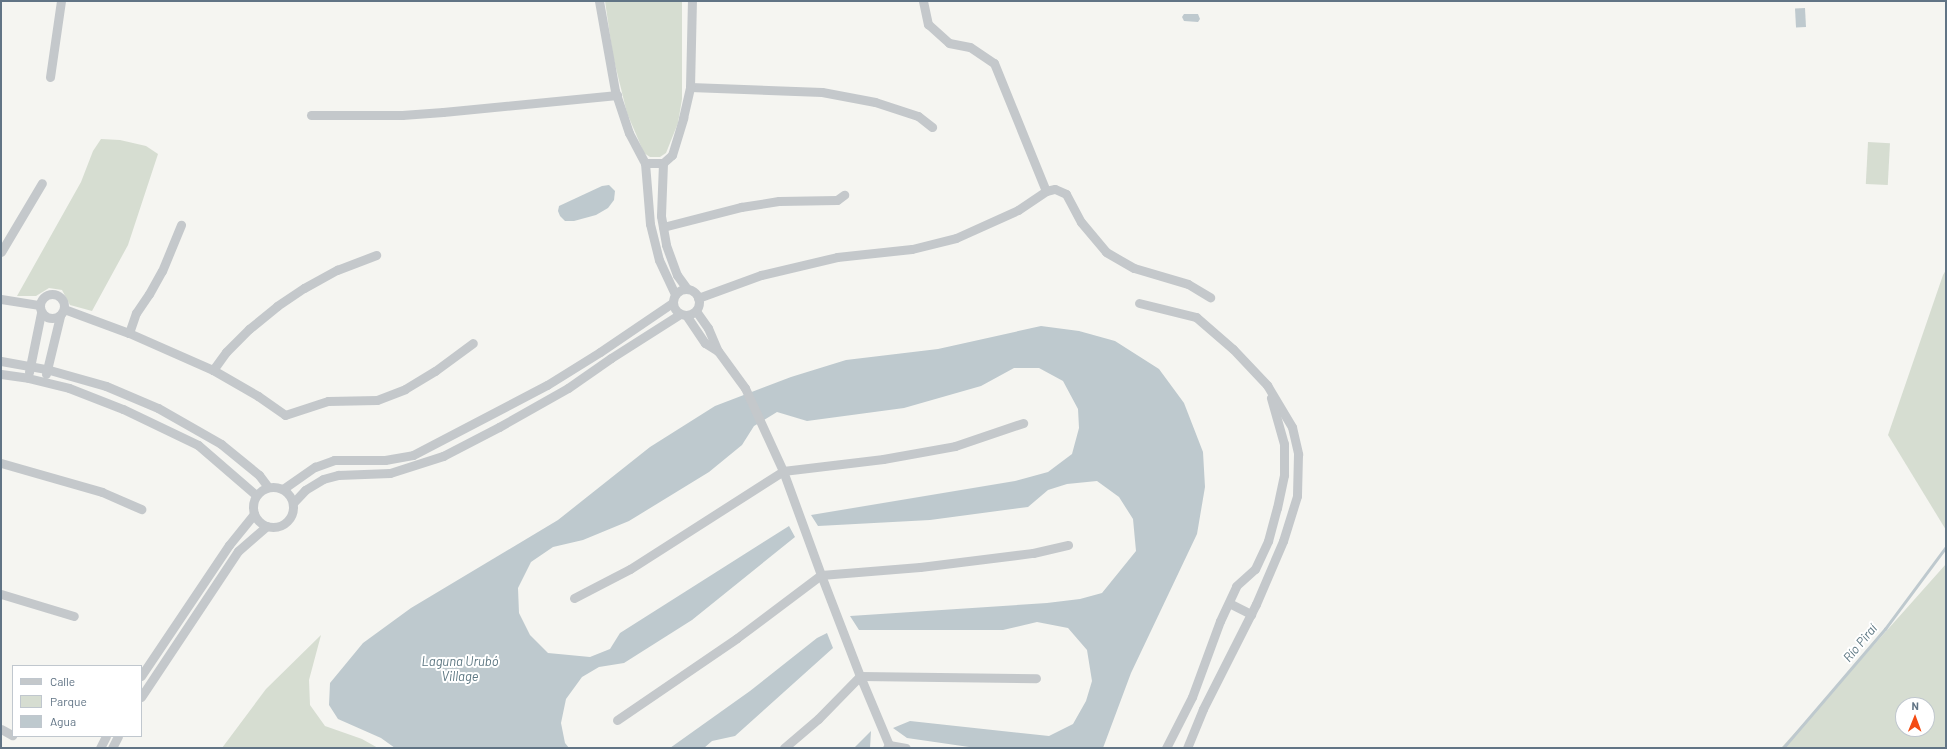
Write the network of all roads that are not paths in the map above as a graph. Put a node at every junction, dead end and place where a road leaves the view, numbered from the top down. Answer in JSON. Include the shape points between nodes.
{"nodes":[{"id":1,"x":60,"y":1,"type":"edge"},
{"id":2,"x":599,"y":1,"type":"edge"},
{"id":3,"x":692,"y":1,"type":"edge"},
{"id":4,"x":923,"y":1,"type":"edge"},
{"id":5,"x":50,"y":77,"type":"dead end"},
{"id":6,"x":690,"y":87,"type":"junction"},
{"id":7,"x":617,"y":95,"type":"junction"},
{"id":8,"x":312,"y":116,"type":"dead end"},
{"id":9,"x":932,"y":127,"type":"dead end"},
{"id":10,"x":645,"y":163,"type":"junction"},
{"id":11,"x":663,"y":163,"type":"junction"},
{"id":12,"x":42,"y":183,"type":"dead end"},
{"id":13,"x":1046,"y":191,"type":"junction"},
{"id":14,"x":844,"y":195,"type":"dead end"},
{"id":15,"x":181,"y":225,"type":"dead end"},
{"id":16,"x":663,"y":227,"type":"junction"},
{"id":17,"x":1,"y":252,"type":"edge"},
{"id":18,"x":376,"y":255,"type":"dead end"},
{"id":19,"x":687,"y":289,"type":"junction"},
{"id":20,"x":675,"y":294,"type":"junction"},
{"id":21,"x":1210,"y":297,"type":"dead end"},
{"id":22,"x":698,"y":298,"type":"junction"},
{"id":23,"x":1,"y":299,"type":"edge"},
{"id":24,"x":672,"y":303,"type":"junction"},
{"id":25,"x":1139,"y":303,"type":"dead end"},
{"id":26,"x":40,"y":309,"type":"junction"},
{"id":27,"x":696,"y":310,"type":"junction"},
{"id":28,"x":62,"y":313,"type":"junction"},
{"id":29,"x":683,"y":315,"type":"junction"},
{"id":30,"x":129,"y":333,"type":"junction"},
{"id":31,"x":473,"y":343,"type":"dead end"},
{"id":32,"x":718,"y":351,"type":"junction"},
{"id":33,"x":1,"y":361,"type":"edge"},
{"id":34,"x":30,"y":366,"type":"junction"},
{"id":35,"x":46,"y":369,"type":"junction"},
{"id":36,"x":214,"y":370,"type":"junction"},
{"id":37,"x":1,"y":374,"type":"edge"},
{"id":38,"x":28,"y":378,"type":"junction"},
{"id":39,"x":46,"y":382,"type":"junction"},
{"id":40,"x":1267,"y":385,"type":"junction"},
{"id":41,"x":158,"y":408,"type":"junction"},
{"id":42,"x":492,"y":415,"type":"junction"},
{"id":43,"x":149,"y":422,"type":"junction"},
{"id":44,"x":1023,"y":423,"type":"dead end"},
{"id":45,"x":499,"y":427,"type":"junction"},
{"id":46,"x":364,"y":461,"type":"junction"},
{"id":47,"x":1,"y":463,"type":"edge"},
{"id":48,"x":783,"y":471,"type":"junction"},
{"id":49,"x":364,"y":474,"type":"junction"},
{"id":50,"x":268,"y":487,"type":"junction"},
{"id":51,"x":283,"y":489,"type":"junction"},
{"id":52,"x":256,"y":495,"type":"junction"},
{"id":53,"x":293,"y":503,"type":"junction"},
{"id":54,"x":141,"y":509,"type":"dead end"},
{"id":55,"x":254,"y":514,"type":"junction"},
{"id":56,"x":266,"y":526,"type":"junction"},
{"id":57,"x":1068,"y":544,"type":"dead end"},
{"id":58,"x":821,"y":575,"type":"junction"},
{"id":59,"x":1,"y":594,"type":"edge"},
{"id":60,"x":574,"y":598,"type":"dead end"},
{"id":61,"x":1229,"y":603,"type":"junction"},
{"id":62,"x":1251,"y":614,"type":"junction"},
{"id":63,"x":74,"y":616,"type":"dead end"},
{"id":64,"x":142,"y":675,"type":"edge"},
{"id":65,"x":860,"y":676,"type":"junction"},
{"id":66,"x":1036,"y":678,"type":"dead end"},
{"id":67,"x":142,"y":696,"type":"edge"},
{"id":68,"x":617,"y":720,"type":"dead end"},
{"id":69,"x":1,"y":729,"type":"edge"},
{"id":70,"x":12,"y":735,"type":"dead end"},
{"id":71,"x":106,"y":737,"type":"edge"},
{"id":72,"x":118,"y":737,"type":"edge"},
{"id":73,"x":888,"y":747,"type":"edge"},
{"id":74,"x":100,"y":748,"type":"edge"},
{"id":75,"x":112,"y":748,"type":"edge"},
{"id":76,"x":784,"y":748,"type":"edge"},
{"id":77,"x":906,"y":748,"type":"edge"},
{"id":78,"x":1166,"y":748,"type":"edge"},
{"id":79,"x":1188,"y":748,"type":"edge"}],
"edges":[{"from":1,"to":5,"type":"street"},
{"from":2,"to":7,"type":"street"},
{"from":3,"to":6,"type":"street"},
{"from":4,"to":13,"type":"street","via":[[928,24],[949,43],[970,47],[994,63]]},
{"from":6,"to":9,"type":"street","via":[[822,92],[875,102],[918,116]]},
{"from":6,"to":11,"type":"street","via":[[672,155]]},
{"from":7,"to":8,"type":"street","via":[[443,112]]},
{"from":7,"to":10,"type":"street","via":[[629,133]]},
{"from":10,"to":11,"type":"street"},
{"from":10,"to":20,"type":"street","via":[[650,224],[659,260]]},
{"from":11,"to":16,"type":"street"},
{"from":12,"to":17,"type":"street"},
{"from":13,"to":21,"type":"street","via":[[1055,189],[1066,194],[1082,222],[1106,252],[1134,268],[1188,284]]},
{"from":13,"to":22,"type":"street","via":[[1018,210],[956,238],[912,249],[837,257],[761,275]]},
{"from":14,"to":16,"type":"street","via":[[837,200],[779,201],[741,207]]},
{"from":15,"to":30,"type":"street","via":[[162,271],[136,313]]},
{"from":16,"to":19,"type":"street","via":[[666,245],[678,275]]},
{"from":18,"to":36,"type":"street","via":[[338,270],[277,306],[226,352]]},
{"from":19,"to":20,"type":"street"},
{"from":19,"to":22,"type":"street","via":[[694,292]]},
{"from":20,"to":24,"type":"street"},
{"from":22,"to":27,"type":"street"},
{"from":23,"to":26,"type":"street"},
{"from":24,"to":29,"type":"street","via":[[674,309]]},
{"from":24,"to":42,"type":"street","via":[[547,385]]},
{"from":25,"to":40,"type":"street","via":[[1196,317],[1233,349]]},
{"from":26,"to":28,"type":"street","via":[[52,319]]},
{"from":26,"to":28,"type":"street","via":[[43,298],[54,294],[63,301]]},
{"from":26,"to":34,"type":"street"},
{"from":27,"to":29,"type":"street","via":[[692,314]]},
{"from":27,"to":32,"type":"street","via":[[708,328]]},
{"from":28,"to":30,"type":"street"},
{"from":28,"to":35,"type":"street"},
{"from":29,"to":32,"type":"street","via":[[705,343]]},
{"from":29,"to":45,"type":"street","via":[[611,358],[568,388]]},
{"from":30,"to":36,"type":"street"},
{"from":31,"to":36,"type":"street","via":[[435,371],[404,389],[377,400],[328,401],[285,415]]},
{"from":32,"to":48,"type":"street","via":[[747,392]]},
{"from":33,"to":34,"type":"street"},
{"from":34,"to":35,"type":"street"},
{"from":34,"to":38,"type":"street"},
{"from":35,"to":39,"type":"street"},
{"from":35,"to":41,"type":"street","via":[[106,386]]},
{"from":37,"to":38,"type":"street"},
{"from":38,"to":39,"type":"street"},
{"from":39,"to":43,"type":"street","via":[[70,388]]},
{"from":40,"to":61,"type":"street","via":[[1284,444],[1284,475],[1268,541],[1256,569],[1236,586]]},
{"from":40,"to":62,"type":"street","via":[[1292,427],[1298,454],[1297,496],[1283,542]]},
{"from":41,"to":43,"type":"street"},
{"from":41,"to":50,"type":"street","via":[[221,444],[259,475]]},
{"from":42,"to":45,"type":"street"},
{"from":42,"to":46,"type":"street","via":[[413,455]]},
{"from":43,"to":52,"type":"street","via":[[198,445]]},
{"from":44,"to":48,"type":"street","via":[[955,446],[883,459]]},
{"from":45,"to":49,"type":"street","via":[[422,464],[390,472]]},
{"from":46,"to":49,"type":"street"},
{"from":46,"to":51,"type":"street","via":[[334,460],[315,467]]},
{"from":47,"to":54,"type":"street","via":[[102,492]]},
{"from":48,"to":58,"type":"street"},
{"from":48,"to":60,"type":"street","via":[[630,569]]},
{"from":49,"to":53,"type":"street","via":[[338,475],[323,480],[305,490]]},
{"from":50,"to":51,"type":"street","via":[[276,486]]},
{"from":50,"to":52,"type":"street"},
{"from":51,"to":53,"type":"street"},
{"from":52,"to":55,"type":"street","via":[[253,502]]},
{"from":53,"to":56,"type":"street","via":[[292,515],[288,521],[281,526]]},
{"from":55,"to":56,"type":"street","via":[[260,523]]},
{"from":55,"to":64,"type":"street","via":[[229,545]]},
{"from":56,"to":67,"type":"street","via":[[238,552]]},
{"from":57,"to":58,"type":"street","via":[[1033,553],[920,567]]},
{"from":58,"to":65,"type":"street"},
{"from":58,"to":68,"type":"street","via":[[737,638]]},
{"from":59,"to":63,"type":"street"},
{"from":61,"to":62,"type":"street"},
{"from":61,"to":78,"type":"street","via":[[1192,696]]},
{"from":62,"to":79,"type":"street","via":[[1203,709]]},
{"from":65,"to":66,"type":"street"},
{"from":65,"to":73,"type":"street"},
{"from":65,"to":76,"type":"street","via":[[818,719]]},
{"from":69,"to":70,"type":"street"},
{"from":71,"to":74,"type":"street"},
{"from":72,"to":75,"type":"street"},
{"from":73,"to":77,"type":"street"}]}
